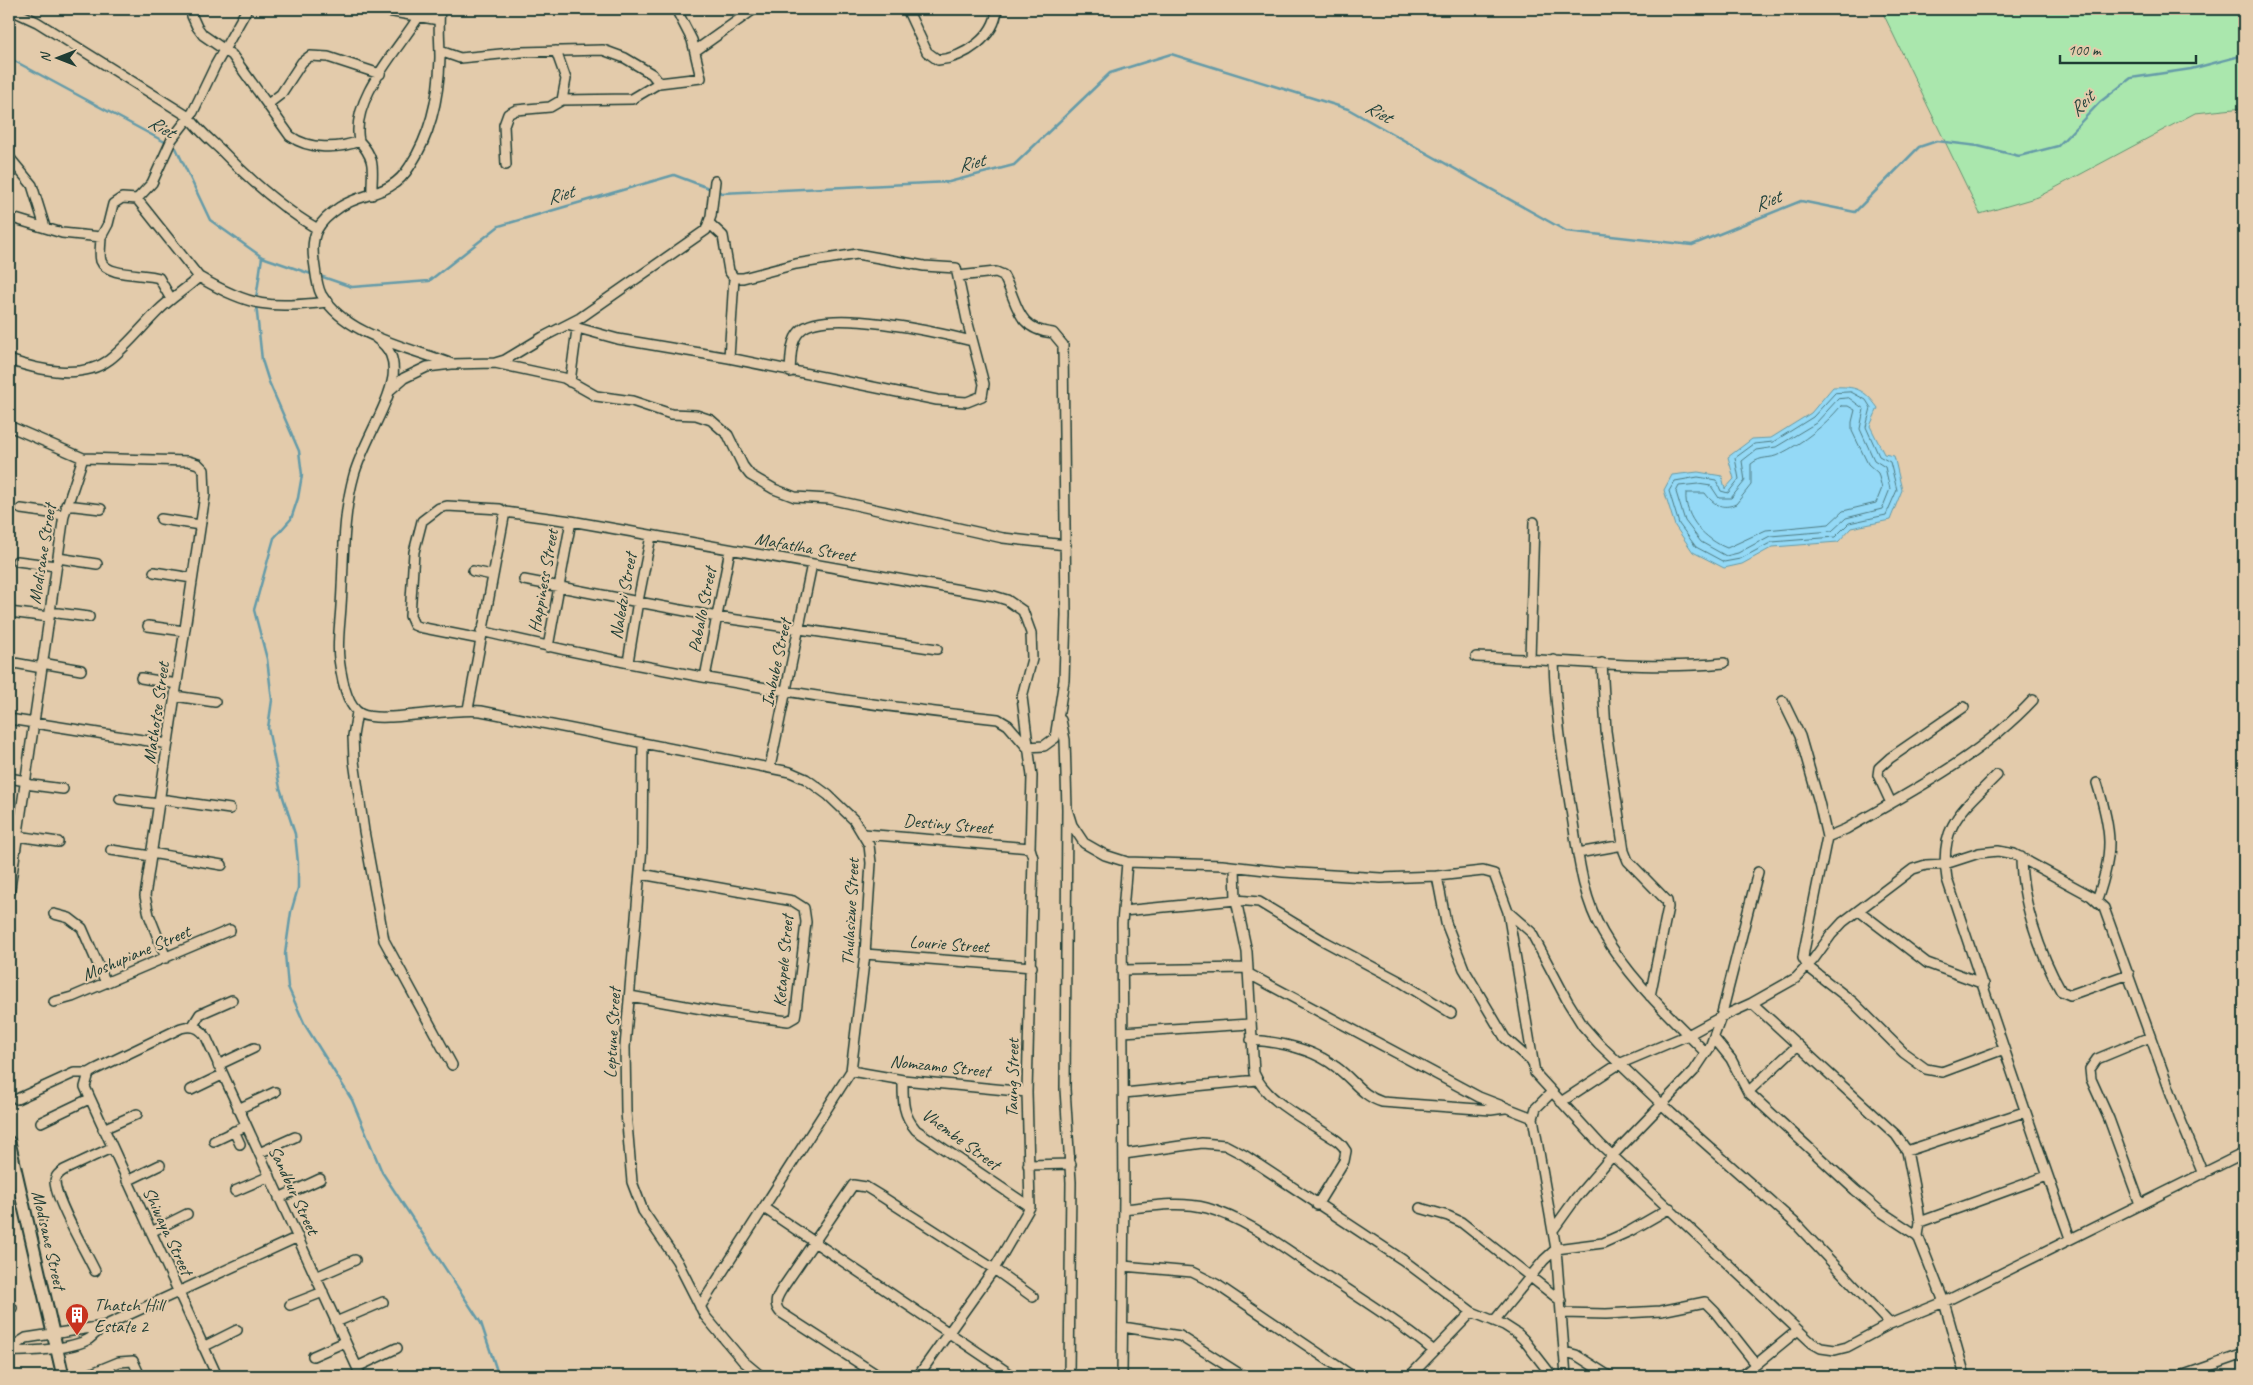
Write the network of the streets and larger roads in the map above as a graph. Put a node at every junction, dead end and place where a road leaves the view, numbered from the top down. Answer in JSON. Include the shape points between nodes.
{"nodes":[{"id":1,"x":9,"y":9,"type":"edge"},
{"id":2,"x":192,"y":9,"type":"edge"},
{"id":3,"x":247,"y":9,"type":"edge"},
{"id":4,"x":376,"y":9,"type":"edge"},
{"id":5,"x":440,"y":9,"type":"edge"},
{"id":6,"x":676,"y":9,"type":"edge"},
{"id":7,"x":754,"y":9,"type":"edge"},
{"id":8,"x":907,"y":9,"type":"edge"},
{"id":9,"x":997,"y":9,"type":"edge"},
{"id":10,"x":739,"y":13,"type":"edge"},
{"id":11,"x":419,"y":16,"type":"junction"},
{"id":12,"x":439,"y":20,"type":"junction"},
{"id":13,"x":225,"y":48,"type":"junction"},
{"id":14,"x":440,"y":51,"type":"junction"},
{"id":15,"x":556,"y":51,"type":"junction"},
{"id":16,"x":695,"y":51,"type":"junction"},
{"id":17,"x":380,"y":74,"type":"junction"},
{"id":18,"x":659,"y":83,"type":"junction"},
{"id":19,"x":562,"y":100,"type":"junction"},
{"id":20,"x":268,"y":104,"type":"junction"},
{"id":21,"x":189,"y":117,"type":"junction"},
{"id":22,"x":359,"y":141,"type":"junction"},
{"id":23,"x":9,"y":157,"type":"edge"},
{"id":24,"x":506,"y":165,"type":"dead end"},
{"id":25,"x":715,"y":181,"type":"dead end"},
{"id":26,"x":372,"y":196,"type":"junction"},
{"id":27,"x":137,"y":199,"type":"junction"},
{"id":28,"x":9,"y":218,"type":"edge"},
{"id":29,"x":709,"y":223,"type":"junction"},
{"id":30,"x":45,"y":227,"type":"junction"},
{"id":31,"x":316,"y":228,"type":"junction"},
{"id":32,"x":101,"y":237,"type":"junction"},
{"id":33,"x":958,"y":276,"type":"junction"},
{"id":34,"x":200,"y":277,"type":"junction"},
{"id":35,"x":734,"y":278,"type":"junction"},
{"id":36,"x":171,"y":299,"type":"junction"},
{"id":37,"x":328,"y":302,"type":"junction"},
{"id":38,"x":567,"y":326,"type":"junction"},
{"id":39,"x":576,"y":329,"type":"junction"},
{"id":40,"x":376,"y":338,"type":"junction"},
{"id":41,"x":972,"y":341,"type":"junction"},
{"id":42,"x":729,"y":358,"type":"junction"},
{"id":43,"x":9,"y":360,"type":"edge"},
{"id":44,"x":495,"y":363,"type":"junction"},
{"id":45,"x":452,"y":364,"type":"junction"},
{"id":46,"x":790,"y":372,"type":"junction"},
{"id":47,"x":570,"y":382,"type":"junction"},
{"id":48,"x":390,"y":390,"type":"junction"},
{"id":49,"x":9,"y":426,"type":"edge"},
{"id":50,"x":83,"y":458,"type":"junction"},
{"id":51,"x":66,"y":504,"type":"junction"},
{"id":52,"x":21,"y":509,"type":"dead end"},
{"id":53,"x":101,"y":509,"type":"dead end"},
{"id":54,"x":505,"y":512,"type":"junction"},
{"id":55,"x":64,"y":515,"type":"junction"},
{"id":56,"x":161,"y":519,"type":"dead end"},
{"id":57,"x":571,"y":521,"type":"junction"},
{"id":58,"x":1534,"y":522,"type":"dead end"},
{"id":59,"x":200,"y":525,"type":"junction"},
{"id":60,"x":651,"y":536,"type":"junction"},
{"id":61,"x":1066,"y":546,"type":"junction"},
{"id":62,"x":730,"y":550,"type":"junction"},
{"id":63,"x":17,"y":561,"type":"dead end"},
{"id":64,"x":57,"y":562,"type":"junction"},
{"id":65,"x":96,"y":564,"type":"dead end"},
{"id":66,"x":812,"y":564,"type":"junction"},
{"id":67,"x":472,"y":571,"type":"dead end"},
{"id":68,"x":154,"y":572,"type":"dead end"},
{"id":69,"x":492,"y":575,"type":"junction"},
{"id":70,"x":192,"y":578,"type":"junction"},
{"id":71,"x":524,"y":580,"type":"dead end"},
{"id":72,"x":559,"y":586,"type":"junction"},
{"id":73,"x":638,"y":601,"type":"junction"},
{"id":74,"x":9,"y":612,"type":"edge"},
{"id":75,"x":50,"y":614,"type":"junction"},
{"id":76,"x":89,"y":617,"type":"dead end"},
{"id":77,"x":717,"y":617,"type":"junction"},
{"id":78,"x":148,"y":626,"type":"dead end"},
{"id":79,"x":799,"y":629,"type":"junction"},
{"id":80,"x":184,"y":631,"type":"junction"},
{"id":81,"x":480,"y":635,"type":"junction"},
{"id":82,"x":548,"y":647,"type":"junction"},
{"id":83,"x":937,"y":649,"type":"dead end"},
{"id":84,"x":589,"y":655,"type":"joint"},
{"id":85,"x":1476,"y":657,"type":"dead end"},
{"id":86,"x":1530,"y":659,"type":"junction"},
{"id":87,"x":1554,"y":660,"type":"junction"},
{"id":88,"x":9,"y":662,"type":"edge"},
{"id":89,"x":628,"y":662,"type":"junction"},
{"id":90,"x":1602,"y":663,"type":"junction"},
{"id":91,"x":1724,"y":663,"type":"dead end"},
{"id":92,"x":42,"y":665,"type":"junction"},
{"id":93,"x":82,"y":670,"type":"dead end"},
{"id":94,"x":666,"y":670,"type":"joint"},
{"id":95,"x":705,"y":677,"type":"junction"},
{"id":96,"x":141,"y":678,"type":"dead end"},
{"id":97,"x":177,"y":684,"type":"junction"},
{"id":98,"x":787,"y":690,"type":"junction"},
{"id":99,"x":175,"y":696,"type":"junction"},
{"id":100,"x":2034,"y":700,"type":"dead end"},
{"id":101,"x":215,"y":702,"type":"dead end"},
{"id":102,"x":1782,"y":702,"type":"dead end"},
{"id":103,"x":1964,"y":707,"type":"dead end"},
{"id":104,"x":468,"y":709,"type":"junction"},
{"id":105,"x":357,"y":712,"type":"junction"},
{"id":106,"x":1060,"y":717,"type":"junction"},
{"id":107,"x":9,"y":719,"type":"edge"},
{"id":108,"x":34,"y":723,"type":"junction"},
{"id":109,"x":168,"y":744,"type":"junction"},
{"id":110,"x":643,"y":744,"type":"junction"},
{"id":111,"x":1027,"y":747,"type":"junction"},
{"id":112,"x":770,"y":768,"type":"junction"},
{"id":113,"x":1997,"y":775,"type":"dead end"},
{"id":114,"x":9,"y":778,"type":"edge"},
{"id":115,"x":26,"y":782,"type":"junction"},
{"id":116,"x":2098,"y":783,"type":"dead end"},
{"id":117,"x":63,"y":789,"type":"dead end"},
{"id":118,"x":120,"y":798,"type":"dead end"},
{"id":119,"x":159,"y":801,"type":"junction"},
{"id":120,"x":1891,"y":803,"type":"junction"},
{"id":121,"x":230,"y":809,"type":"dead end"},
{"id":122,"x":1067,"y":809,"type":"junction"},
{"id":123,"x":15,"y":832,"type":"edge"},
{"id":124,"x":864,"y":834,"type":"junction"},
{"id":125,"x":1827,"y":837,"type":"junction"},
{"id":126,"x":58,"y":842,"type":"dead end"},
{"id":127,"x":1623,"y":845,"type":"junction"},
{"id":128,"x":1030,"y":848,"type":"junction"},
{"id":129,"x":111,"y":850,"type":"dead end"},
{"id":130,"x":1578,"y":853,"type":"junction"},
{"id":131,"x":151,"y":855,"type":"junction"},
{"id":132,"x":2021,"y":857,"type":"junction"},
{"id":133,"x":1127,"y":862,"type":"junction"},
{"id":134,"x":1944,"y":864,"type":"junction"},
{"id":135,"x":222,"y":865,"type":"dead end"},
{"id":136,"x":1235,"y":867,"type":"junction"},
{"id":137,"x":1758,"y":872,"type":"dead end"},
{"id":138,"x":640,"y":874,"type":"junction"},
{"id":139,"x":1436,"y":876,"type":"junction"},
{"id":140,"x":9,"y":895,"type":"edge"},
{"id":141,"x":1236,"y":900,"type":"junction"},
{"id":142,"x":2098,"y":900,"type":"junction"},
{"id":143,"x":1123,"y":911,"type":"junction"},
{"id":144,"x":1859,"y":911,"type":"junction"},
{"id":145,"x":1508,"y":912,"type":"junction"},
{"id":146,"x":54,"y":914,"type":"dead end"},
{"id":147,"x":230,"y":930,"type":"dead end"},
{"id":148,"x":865,"y":954,"type":"junction"},
{"id":149,"x":166,"y":958,"type":"junction"},
{"id":150,"x":1032,"y":966,"type":"junction"},
{"id":151,"x":1808,"y":967,"type":"junction"},
{"id":152,"x":1122,"y":970,"type":"junction"},
{"id":153,"x":1248,"y":971,"type":"junction"},
{"id":154,"x":2129,"y":974,"type":"junction"},
{"id":155,"x":106,"y":983,"type":"junction"},
{"id":156,"x":1984,"y":984,"type":"junction"},
{"id":157,"x":630,"y":996,"type":"junction"},
{"id":158,"x":1650,"y":996,"type":"junction"},
{"id":159,"x":232,"y":1000,"type":"dead end"},
{"id":160,"x":54,"y":1002,"type":"dead end"},
{"id":161,"x":1752,"y":1003,"type":"junction"},
{"id":162,"x":1451,"y":1013,"type":"dead end"},
{"id":163,"x":1721,"y":1017,"type":"junction"},
{"id":164,"x":1250,"y":1024,"type":"junction"},
{"id":165,"x":191,"y":1027,"type":"junction"},
{"id":166,"x":1123,"y":1032,"type":"junction"},
{"id":167,"x":1688,"y":1035,"type":"junction"},
{"id":168,"x":2150,"y":1037,"type":"junction"},
{"id":169,"x":1714,"y":1038,"type":"junction"},
{"id":170,"x":1251,"y":1040,"type":"junction"},
{"id":171,"x":1798,"y":1045,"type":"junction"},
{"id":172,"x":254,"y":1048,"type":"dead end"},
{"id":173,"x":2004,"y":1049,"type":"junction"},
{"id":174,"x":1706,"y":1053,"type":"junction"},
{"id":175,"x":1531,"y":1061,"type":"junction"},
{"id":176,"x":1619,"y":1064,"type":"junction"},
{"id":177,"x":218,"y":1065,"type":"junction"},
{"id":178,"x":452,"y":1065,"type":"dead end"},
{"id":179,"x":851,"y":1071,"type":"junction"},
{"id":180,"x":88,"y":1074,"type":"junction"},
{"id":181,"x":222,"y":1075,"type":"junction"},
{"id":182,"x":903,"y":1080,"type":"junction"},
{"id":183,"x":1257,"y":1080,"type":"junction"},
{"id":184,"x":191,"y":1090,"type":"dead end"},
{"id":185,"x":275,"y":1092,"type":"dead end"},
{"id":186,"x":1027,"y":1092,"type":"junction"},
{"id":187,"x":1552,"y":1092,"type":"junction"},
{"id":188,"x":1748,"y":1092,"type":"junction"},
{"id":189,"x":1124,"y":1093,"type":"junction"},
{"id":190,"x":17,"y":1099,"type":"dead end"},
{"id":191,"x":89,"y":1099,"type":"junction"},
{"id":192,"x":1562,"y":1102,"type":"junction"},
{"id":193,"x":1662,"y":1104,"type":"junction"},
{"id":194,"x":1506,"y":1108,"type":"junction"},
{"id":195,"x":238,"y":1109,"type":"junction"},
{"id":196,"x":2024,"y":1112,"type":"junction"},
{"id":197,"x":137,"y":1114,"type":"dead end"},
{"id":198,"x":1532,"y":1118,"type":"junction"},
{"id":199,"x":41,"y":1122,"type":"dead end"},
{"id":200,"x":246,"y":1126,"type":"junction"},
{"id":201,"x":104,"y":1129,"type":"junction"},
{"id":202,"x":234,"y":1131,"type":"junction"},
{"id":203,"x":295,"y":1137,"type":"dead end"},
{"id":204,"x":214,"y":1141,"type":"dead end"},
{"id":205,"x":9,"y":1142,"type":"edge"},
{"id":206,"x":240,"y":1144,"type":"dead end"},
{"id":207,"x":112,"y":1148,"type":"junction"},
{"id":208,"x":1907,"y":1151,"type":"junction"},
{"id":209,"x":259,"y":1153,"type":"junction"},
{"id":210,"x":1124,"y":1154,"type":"junction"},
{"id":211,"x":1612,"y":1155,"type":"junction"},
{"id":212,"x":2240,"y":1155,"type":"dead end"},
{"id":213,"x":1071,"y":1164,"type":"junction"},
{"id":214,"x":160,"y":1165,"type":"dead end"},
{"id":215,"x":1028,"y":1165,"type":"junction"},
{"id":216,"x":2204,"y":1174,"type":"junction"},
{"id":217,"x":270,"y":1176,"type":"junction"},
{"id":218,"x":2047,"y":1176,"type":"junction"},
{"id":219,"x":320,"y":1179,"type":"dead end"},
{"id":220,"x":127,"y":1181,"type":"junction"},
{"id":221,"x":235,"y":1191,"type":"dead end"},
{"id":222,"x":279,"y":1198,"type":"junction"},
{"id":223,"x":2140,"y":1204,"type":"junction"},
{"id":224,"x":1317,"y":1205,"type":"junction"},
{"id":225,"x":1030,"y":1206,"type":"junction"},
{"id":226,"x":764,"y":1208,"type":"junction"},
{"id":227,"x":1420,"y":1208,"type":"dead end"},
{"id":228,"x":1670,"y":1208,"type":"junction"},
{"id":229,"x":1124,"y":1209,"type":"junction"},
{"id":230,"x":187,"y":1214,"type":"dead end"},
{"id":231,"x":1920,"y":1222,"type":"junction"},
{"id":232,"x":1553,"y":1230,"type":"junction"},
{"id":233,"x":151,"y":1232,"type":"junction"},
{"id":234,"x":1918,"y":1236,"type":"junction"},
{"id":235,"x":298,"y":1237,"type":"junction"},
{"id":236,"x":2070,"y":1238,"type":"junction"},
{"id":237,"x":813,"y":1241,"type":"junction"},
{"id":238,"x":1556,"y":1248,"type":"junction"},
{"id":239,"x":355,"y":1260,"type":"dead end"},
{"id":240,"x":1123,"y":1266,"type":"junction"},
{"id":241,"x":994,"y":1269,"type":"junction"},
{"id":242,"x":95,"y":1271,"type":"dead end"},
{"id":243,"x":316,"y":1277,"type":"junction"},
{"id":244,"x":1529,"y":1278,"type":"junction"},
{"id":245,"x":178,"y":1292,"type":"junction"},
{"id":246,"x":323,"y":1292,"type":"junction"},
{"id":247,"x":1032,"y":1297,"type":"dead end"},
{"id":248,"x":1561,"y":1301,"type":"junction"},
{"id":249,"x":383,"y":1302,"type":"dead end"},
{"id":250,"x":1944,"y":1302,"type":"junction"},
{"id":251,"x":290,"y":1305,"type":"dead end"},
{"id":252,"x":700,"y":1307,"type":"junction"},
{"id":253,"x":1472,"y":1312,"type":"junction"},
{"id":254,"x":1562,"y":1313,"type":"junction"},
{"id":255,"x":1494,"y":1321,"type":"junction"},
{"id":256,"x":336,"y":1322,"type":"junction"},
{"id":257,"x":1890,"y":1324,"type":"junction"},
{"id":258,"x":104,"y":1326,"type":"junction"},
{"id":259,"x":1123,"y":1327,"type":"junction"},
{"id":260,"x":237,"y":1330,"type":"dead end"},
{"id":261,"x":1798,"y":1330,"type":"junction"},
{"id":262,"x":949,"y":1332,"type":"junction"},
{"id":263,"x":53,"y":1334,"type":"junction"},
{"id":264,"x":346,"y":1342,"type":"junction"},
{"id":265,"x":203,"y":1346,"type":"junction"},
{"id":266,"x":56,"y":1347,"type":"junction"},
{"id":267,"x":397,"y":1348,"type":"dead end"},
{"id":268,"x":9,"y":1350,"type":"edge"},
{"id":269,"x":1434,"y":1351,"type":"junction"},
{"id":270,"x":1565,"y":1352,"type":"junction"},
{"id":271,"x":2244,"y":1354,"type":"edge"},
{"id":272,"x":313,"y":1356,"type":"dead end"},
{"id":273,"x":1756,"y":1364,"type":"junction"},
{"id":274,"x":357,"y":1366,"type":"junction"},
{"id":275,"x":92,"y":1373,"type":"dead end"},
{"id":276,"x":62,"y":1376,"type":"edge"},
{"id":277,"x":140,"y":1376,"type":"edge"},
{"id":278,"x":217,"y":1376,"type":"edge"},
{"id":279,"x":361,"y":1376,"type":"edge"},
{"id":280,"x":761,"y":1376,"type":"edge"},
{"id":281,"x":879,"y":1376,"type":"edge"},
{"id":282,"x":918,"y":1376,"type":"edge"},
{"id":283,"x":1013,"y":1376,"type":"edge"},
{"id":284,"x":1069,"y":1376,"type":"edge"},
{"id":285,"x":1122,"y":1376,"type":"edge"},
{"id":286,"x":1244,"y":1376,"type":"edge"},
{"id":287,"x":1352,"y":1376,"type":"edge"},
{"id":288,"x":1410,"y":1376,"type":"edge"},
{"id":289,"x":1552,"y":1376,"type":"edge"},
{"id":290,"x":1566,"y":1376,"type":"edge"},
{"id":291,"x":1608,"y":1376,"type":"edge"},
{"id":292,"x":1742,"y":1376,"type":"edge"},
{"id":293,"x":1965,"y":1376,"type":"edge"},
{"id":294,"x":2181,"y":1376,"type":"edge"}],
"edges":[{"from":1,"to":21,"type":"street","via":[[37,22]]},
{"from":2,"to":13,"type":"street","via":[[192,16],[203,35]]},
{"from":3,"to":13,"type":"street"},
{"from":4,"to":11,"type":"street"},
{"from":5,"to":12,"type":"street"},
{"from":6,"to":16,"type":"street"},
{"from":7,"to":10,"type":"street"},
{"from":8,"to":9,"type":"street","via":[[927,52],[938,60],[960,54],[979,42],[996,18]]},
{"from":10,"to":16,"type":"street"},
{"from":11,"to":12,"type":"street"},
{"from":11,"to":17,"type":"street"},
{"from":12,"to":14,"type":"street"},
{"from":13,"to":20,"type":"street"},
{"from":13,"to":21,"type":"street"},
{"from":14,"to":15,"type":"street","via":[[460,58]]},
{"from":14,"to":26,"type":"street","via":[[434,113],[419,150],[401,178]]},
{"from":15,"to":18,"type":"street","via":[[609,52],[652,74]]},
{"from":15,"to":19,"type":"street","via":[[566,79]]},
{"from":16,"to":18,"type":"street","via":[[701,78]]},
{"from":17,"to":20,"type":"street","via":[[328,57],[310,56],[302,62],[284,90]]},
{"from":17,"to":22,"type":"street","via":[[365,102],[358,128]]},
{"from":18,"to":19,"type":"street","via":[[632,99]]},
{"from":19,"to":24,"type":"street","via":[[550,107],[516,110],[508,114],[504,125]]},
{"from":20,"to":22,"type":"street","via":[[286,132],[298,141],[332,147]]},
{"from":21,"to":27,"type":"street","via":[[172,139],[152,182]]},
{"from":21,"to":31,"type":"street","via":[[196,128],[245,175],[294,215]]},
{"from":22,"to":26,"type":"street","via":[[372,160]]},
{"from":23,"to":30,"type":"street","via":[[32,185]]},
{"from":25,"to":29,"type":"street"},
{"from":26,"to":31,"type":"street","via":[[341,206]]},
{"from":27,"to":32,"type":"street","via":[[122,198],[113,204]]},
{"from":27,"to":34,"type":"street"},
{"from":28,"to":30,"type":"street"},
{"from":29,"to":35,"type":"street","via":[[723,236],[729,271]]},
{"from":29,"to":38,"type":"street","via":[[695,240]]},
{"from":30,"to":32,"type":"street","via":[[62,233]]},
{"from":31,"to":37,"type":"street","via":[[312,249],[317,283]]},
{"from":32,"to":36,"type":"street","via":[[101,260],[107,268],[159,278]]},
{"from":33,"to":35,"type":"street","via":[[958,270],[953,267],[924,266],[856,254]]},
{"from":33,"to":41,"type":"street"},
{"from":33,"to":61,"type":"street","via":[[996,272],[1003,275],[1013,302],[1033,330],[1053,333],[1062,340]]},
{"from":34,"to":36,"type":"street"},
{"from":34,"to":37,"type":"street","via":[[225,292],[267,306]]},
{"from":35,"to":42,"type":"street"},
{"from":36,"to":43,"type":"street","via":[[108,360],[88,370],[57,370]]},
{"from":37,"to":40,"type":"street","via":[[350,324]]},
{"from":38,"to":39,"type":"street"},
{"from":38,"to":44,"type":"street"},
{"from":39,"to":42,"type":"street"},
{"from":39,"to":47,"type":"street"},
{"from":40,"to":45,"type":"street"},
{"from":40,"to":48,"type":"street","via":[[389,350],[392,358]]},
{"from":41,"to":46,"type":"street","via":[[861,321],[817,321],[796,337]]},
{"from":41,"to":46,"type":"street","via":[[984,392],[967,402],[936,400]]},
{"from":42,"to":46,"type":"street"},
{"from":44,"to":45,"type":"street"},
{"from":44,"to":47,"type":"street","via":[[550,374]]},
{"from":45,"to":48,"type":"street","via":[[419,371]]},
{"from":47,"to":61,"type":"street","via":[[596,396],[711,420],[728,435],[750,475],[795,497],[829,499],[1003,538]]},
{"from":48,"to":105,"type":"street","via":[[362,448],[348,505],[339,659],[350,701]]},
{"from":49,"to":50,"type":"street"},
{"from":50,"to":51,"type":"street","name":"Modisane Street"},
{"from":50,"to":59,"type":"street","name":"Mathotse Street","via":[[198,464],[204,470],[206,486]]},
{"from":51,"to":53,"type":"street"},
{"from":51,"to":55,"type":"street","name":"Modisane Street"},
{"from":52,"to":55,"type":"street"},
{"from":54,"to":57,"type":"street","name":"Mafatlha Street"},
{"from":54,"to":69,"type":"street"},
{"from":54,"to":81,"type":"street","name":"Happiness Street","via":[[492,508],[447,506],[426,517],[417,538],[410,609],[414,625]]},
{"from":55,"to":64,"type":"street","name":"Modisane Street"},
{"from":56,"to":59,"type":"street"},
{"from":57,"to":60,"type":"street","name":"Mafatlha Street"},
{"from":57,"to":72,"type":"street","name":"Happiness Street"},
{"from":58,"to":86,"type":"street"},
{"from":59,"to":70,"type":"street","name":"Mathotse Street"},
{"from":60,"to":62,"type":"street","name":"Mafatlha Street"},
{"from":60,"to":73,"type":"street","name":"Naledzi Street"},
{"from":61,"to":106,"type":"street"},
{"from":62,"to":66,"type":"street","name":"Mafatlha Street"},
{"from":62,"to":77,"type":"street","name":"Paballo Street"},
{"from":63,"to":64,"type":"street"},
{"from":64,"to":65,"type":"street"},
{"from":64,"to":75,"type":"street","name":"Modisane Street"},
{"from":66,"to":79,"type":"street","name":"Imbube Street"},
{"from":66,"to":111,"type":"street","name":"Mafatlha Street","via":[[994,596],[1016,604],[1027,620],[1032,645],[1032,659],[1022,697]]},
{"from":67,"to":69,"type":"street"},
{"from":68,"to":70,"type":"street"},
{"from":69,"to":81,"type":"street"},
{"from":70,"to":80,"type":"street","name":"Mathotse Street"},
{"from":71,"to":72,"type":"street"},
{"from":72,"to":73,"type":"street"},
{"from":72,"to":82,"type":"street","name":"Happiness Street"},
{"from":73,"to":77,"type":"street"},
{"from":73,"to":89,"type":"street","name":"Naledzi Street"},
{"from":74,"to":75,"type":"street"},
{"from":75,"to":76,"type":"street"},
{"from":75,"to":92,"type":"street","name":"Modisane Street"},
{"from":77,"to":79,"type":"street"},
{"from":77,"to":95,"type":"street","name":"Paballo Street"},
{"from":78,"to":80,"type":"street"},
{"from":79,"to":83,"type":"street"},
{"from":79,"to":98,"type":"street","name":"Imbube Street"},
{"from":80,"to":97,"type":"street","name":"Mathotse Street"},
{"from":81,"to":82,"type":"street","name":"Happiness Street"},
{"from":81,"to":104,"type":"street"},
{"from":82,"to":84,"type":"street","name":"Happiness Street"},
{"from":84,"to":89,"type":"street","name":"Naledzi Street"},
{"from":85,"to":86,"type":"street"},
{"from":86,"to":87,"type":"street"},
{"from":87,"to":90,"type":"street"},
{"from":87,"to":130,"type":"street","via":[[1560,735]]},
{"from":88,"to":92,"type":"street"},
{"from":89,"to":94,"type":"street","name":"Naledzi Street"},
{"from":90,"to":91,"type":"street","via":[[1684,666]]},
{"from":90,"to":127,"type":"street","via":[[1606,732]]},
{"from":92,"to":93,"type":"street"},
{"from":92,"to":108,"type":"street","name":"Modisane Street"},
{"from":94,"to":95,"type":"street","name":"Paballo Street"},
{"from":95,"to":98,"type":"street","name":"Paballo Street"},
{"from":96,"to":97,"type":"street"},
{"from":97,"to":99,"type":"street","name":"Mathotse Street"},
{"from":98,"to":111,"type":"street","name":"Paballo Street","via":[[889,707],[998,719],[1008,725]]},
{"from":98,"to":112,"type":"street","name":"Imbube Street"},
{"from":99,"to":101,"type":"street"},
{"from":99,"to":109,"type":"street","name":"Mathotse Street"},
{"from":100,"to":120,"type":"street","via":[[1986,744]]},
{"from":102,"to":125,"type":"street","via":[[1800,736]]},
{"from":103,"to":120,"type":"street","via":[[1879,768],[1878,775]]},
{"from":104,"to":105,"type":"street","name":"Thulasizwe Street","via":[[376,718]]},
{"from":104,"to":110,"type":"street","name":"Thulasizwe Street"},
{"from":105,"to":178,"type":"street","via":[[353,736],[354,761],[384,940]]},
{"from":106,"to":111,"type":"street","via":[[1055,738],[1050,744]]},
{"from":106,"to":122,"type":"street","via":[[1065,740]]},
{"from":107,"to":108,"type":"street"},
{"from":108,"to":109,"type":"street"},
{"from":108,"to":115,"type":"street","name":"Modisane Street"},
{"from":109,"to":119,"type":"street","name":"Mathotse Street"},
{"from":110,"to":112,"type":"street","name":"Thulasizwe Street"},
{"from":110,"to":138,"type":"street","name":"Leptune Street"},
{"from":111,"to":128,"type":"street","name":"Taung Street","via":[[1032,776]]},
{"from":112,"to":124,"type":"street","name":"Thulasizwe Street","via":[[806,779],[819,787]]},
{"from":113,"to":134,"type":"street","via":[[1951,826]]},
{"from":114,"to":115,"type":"street"},
{"from":115,"to":117,"type":"street"},
{"from":115,"to":123,"type":"street","name":"Modisane Street"},
{"from":116,"to":142,"type":"street","via":[[2111,838]]},
{"from":118,"to":119,"type":"street"},
{"from":119,"to":121,"type":"street"},
{"from":119,"to":131,"type":"street","name":"Mathotse Street"},
{"from":120,"to":125,"type":"street"},
{"from":122,"to":133,"type":"street","via":[[1072,825],[1084,843]]},
{"from":122,"to":213,"type":"street","via":[[1065,1089]]},
{"from":123,"to":126,"type":"street"},
{"from":123,"to":140,"type":"street","name":"Modisane Street"},
{"from":124,"to":128,"type":"street","name":"Destiny Street"},
{"from":124,"to":148,"type":"street","name":"Thulasizwe Street","via":[[871,863]]},
{"from":125,"to":151,"type":"street","via":[[1804,951],[1803,958]]},
{"from":127,"to":130,"type":"street"},
{"from":127,"to":158,"type":"street","via":[[1628,861],[1667,901]]},
{"from":128,"to":150,"type":"street","name":"Taung Street"},
{"from":129,"to":131,"type":"street"},
{"from":130,"to":158,"type":"street","via":[[1584,890],[1602,931],[1637,983]]},
{"from":131,"to":135,"type":"street"},
{"from":131,"to":149,"type":"street","name":"Mathotse Street","via":[[146,905]]},
{"from":132,"to":134,"type":"street","via":[[1998,851],[1979,853]]},
{"from":132,"to":142,"type":"street"},
{"from":132,"to":154,"type":"street","via":[[2025,893],[2038,941],[2063,993],[2074,993]]},
{"from":133,"to":136,"type":"street"},
{"from":133,"to":143,"type":"street"},
{"from":134,"to":144,"type":"street","via":[[1913,869]]},
{"from":134,"to":156,"type":"street"},
{"from":136,"to":139,"type":"street","via":[[1381,878]]},
{"from":136,"to":141,"type":"street"},
{"from":137,"to":163,"type":"street"},
{"from":138,"to":157,"type":"street","name":"Leptune Street"},
{"from":138,"to":157,"type":"street","name":"Ketapele Street","via":[[793,901],[804,908],[806,922],[796,1012],[795,1017],[788,1021]]},
{"from":139,"to":145,"type":"street","via":[[1483,871],[1494,874]]},
{"from":139,"to":175,"type":"street","via":[[1446,923],[1464,969],[1505,1038]]},
{"from":141,"to":143,"type":"street"},
{"from":141,"to":153,"type":"street","via":[[1246,938]]},
{"from":141,"to":162,"type":"street","via":[[1259,902]]},
{"from":142,"to":154,"type":"street","via":[[2109,918]]},
{"from":143,"to":152,"type":"street"},
{"from":144,"to":151,"type":"street","via":[[1831,935]]},
{"from":144,"to":156,"type":"street","via":[[1927,963]]},
{"from":145,"to":175,"type":"street"},
{"from":145,"to":176,"type":"street","via":[[1531,932],[1583,1026]]},
{"from":146,"to":155,"type":"street","via":[[69,918],[82,928]]},
{"from":147,"to":149,"type":"street","name":"Moshupiane Street"},
{"from":148,"to":150,"type":"street","name":"Lourie Street"},
{"from":148,"to":179,"type":"street","name":"Thulasizwe Street"},
{"from":149,"to":155,"type":"street","name":"Moshupiane Street"},
{"from":150,"to":186,"type":"street","name":"Taung Street"},
{"from":151,"to":161,"type":"street","via":[[1790,982]]},
{"from":151,"to":173,"type":"street","via":[[1853,1002],[1904,1053],[1929,1070],[1942,1072]]},
{"from":152,"to":153,"type":"street"},
{"from":152,"to":166,"type":"street"},
{"from":153,"to":164,"type":"street"},
{"from":153,"to":194,"type":"street"},
{"from":154,"to":168,"type":"street"},
{"from":155,"to":160,"type":"street","name":"Moshupiane Street"},
{"from":156,"to":173,"type":"street"},
{"from":157,"to":252,"type":"street","name":"Leptune Street","via":[[625,1063],[632,1182],[643,1211],[677,1261]]},
{"from":158,"to":167,"type":"street"},
{"from":159,"to":165,"type":"street","via":[[200,1014]]},
{"from":161,"to":163,"type":"street"},
{"from":161,"to":171,"type":"street"},
{"from":163,"to":167,"type":"street"},
{"from":163,"to":169,"type":"street"},
{"from":164,"to":166,"type":"street"},
{"from":164,"to":170,"type":"street"},
{"from":165,"to":177,"type":"street","name":"Sandbur Street","via":[[203,1032]]},
{"from":165,"to":180,"type":"street","via":[[181,1028]]},
{"from":166,"to":189,"type":"street"},
{"from":167,"to":174,"type":"street"},
{"from":167,"to":176,"type":"street"},
{"from":168,"to":216,"type":"street"},
{"from":168,"to":223,"type":"street","via":[[2097,1059],[2090,1072]]},
{"from":169,"to":174,"type":"street"},
{"from":169,"to":188,"type":"street","via":[[1731,1060]]},
{"from":170,"to":183,"type":"street"},
{"from":170,"to":194,"type":"street","via":[[1298,1049],[1320,1057],[1337,1067],[1371,1099],[1491,1110]]},
{"from":171,"to":188,"type":"street"},
{"from":171,"to":208,"type":"street","via":[[1896,1135]]},
{"from":172,"to":177,"type":"street"},
{"from":173,"to":196,"type":"street"},
{"from":174,"to":193,"type":"street","via":[[1694,1071]]},
{"from":175,"to":187,"type":"street","via":[[1535,1073]]},
{"from":176,"to":192,"type":"street"},
{"from":176,"to":193,"type":"street"},
{"from":177,"to":181,"type":"street","name":"Sandbur Street"},
{"from":179,"to":182,"type":"street","name":"Nomzamo Street"},
{"from":179,"to":226,"type":"street","name":"Thulasizwe Street"},
{"from":180,"to":190,"type":"street","via":[[74,1073]]},
{"from":180,"to":191,"type":"street","name":"Shiwaya Street","via":[[85,1087]]},
{"from":181,"to":184,"type":"street"},
{"from":181,"to":195,"type":"street","name":"Sandbur Street"},
{"from":182,"to":186,"type":"street","name":"Nomzamo Street"},
{"from":182,"to":225,"type":"street","name":"Vhembe Street","via":[[903,1109],[908,1122],[916,1130]]},
{"from":183,"to":189,"type":"street"},
{"from":183,"to":224,"type":"street","via":[[1276,1100],[1336,1140],[1346,1151],[1344,1161]]},
{"from":185,"to":195,"type":"street"},
{"from":186,"to":215,"type":"street","name":"Taung Street"},
{"from":187,"to":192,"type":"street"},
{"from":187,"to":198,"type":"street","via":[[1536,1108]]},
{"from":188,"to":234,"type":"street","via":[[1862,1195]]},
{"from":189,"to":210,"type":"street"},
{"from":191,"to":199,"type":"street"},
{"from":191,"to":201,"type":"street","name":"Shiwaya Street"},
{"from":192,"to":211,"type":"street"},
{"from":193,"to":211,"type":"street"},
{"from":193,"to":257,"type":"street","via":[[1795,1223]]},
{"from":194,"to":198,"type":"street"},
{"from":195,"to":200,"type":"street","name":"Sandbur Street"},
{"from":196,"to":208,"type":"street"},
{"from":196,"to":218,"type":"street"},
{"from":197,"to":201,"type":"street"},
{"from":198,"to":232,"type":"street"},
{"from":200,"to":202,"type":"street"},
{"from":200,"to":209,"type":"street","name":"Sandbur Street"},
{"from":201,"to":207,"type":"street","name":"Shiwaya Street"},
{"from":202,"to":204,"type":"street"},
{"from":202,"to":206,"type":"street"},
{"from":203,"to":209,"type":"street"},
{"from":205,"to":263,"type":"street","name":"Modisane Street"},
{"from":207,"to":220,"type":"street","name":"Shiwaya Street"},
{"from":207,"to":242,"type":"street","via":[[64,1170],[55,1181]]},
{"from":208,"to":231,"type":"street"},
{"from":209,"to":217,"type":"street","name":"Sandbur Street"},
{"from":210,"to":224,"type":"street","via":[[1202,1143],[1225,1145]]},
{"from":210,"to":229,"type":"street"},
{"from":211,"to":228,"type":"street"},
{"from":211,"to":232,"type":"street"},
{"from":212,"to":216,"type":"street"},
{"from":213,"to":215,"type":"street"},
{"from":213,"to":284,"type":"street"},
{"from":214,"to":220,"type":"street"},
{"from":215,"to":225,"type":"street","name":"Taung Street"},
{"from":216,"to":223,"type":"street"},
{"from":217,"to":221,"type":"street"},
{"from":217,"to":222,"type":"street","name":"Sandbur Street"},
{"from":218,"to":231,"type":"street"},
{"from":218,"to":236,"type":"street"},
{"from":219,"to":222,"type":"street"},
{"from":220,"to":233,"type":"street","name":"Shiwaya Street"},
{"from":222,"to":235,"type":"street","name":"Sandbur Street"},
{"from":223,"to":236,"type":"street"},
{"from":224,"to":253,"type":"street","via":[[1403,1260]]},
{"from":225,"to":241,"type":"street"},
{"from":226,"to":237,"type":"street"},
{"from":226,"to":252,"type":"street","name":"Thulasizwe Street"},
{"from":227,"to":244,"type":"street","via":[[1461,1222]]},
{"from":228,"to":238,"type":"street","via":[[1630,1232],[1603,1243]]},
{"from":228,"to":261,"type":"street"},
{"from":229,"to":240,"type":"street"},
{"from":229,"to":269,"type":"street","via":[[1181,1203],[1225,1215],[1259,1232],[1408,1330]]},
{"from":230,"to":233,"type":"street"},
{"from":231,"to":234,"type":"street"},
{"from":232,"to":238,"type":"street"},
{"from":233,"to":245,"type":"street","name":"Shiwaya Street"},
{"from":234,"to":250,"type":"street"},
{"from":235,"to":243,"type":"street","name":"Sandbur Street"},
{"from":235,"to":245,"type":"street"},
{"from":236,"to":250,"type":"street"},
{"from":237,"to":241,"type":"street","via":[[851,1186],[860,1184]]},
{"from":237,"to":262,"type":"street"},
{"from":237,"to":281,"type":"street","via":[[778,1295],[777,1309]]},
{"from":238,"to":244,"type":"street"},
{"from":238,"to":248,"type":"street"},
{"from":239,"to":243,"type":"street"},
{"from":240,"to":259,"type":"street"},
{"from":240,"to":287,"type":"street","via":[[1192,1272],[1216,1284]]},
{"from":241,"to":247,"type":"street"},
{"from":241,"to":262,"type":"street"},
{"from":243,"to":246,"type":"street","name":"Sandbur Street"},
{"from":244,"to":248,"type":"street"},
{"from":244,"to":255,"type":"street"},
{"from":245,"to":258,"type":"street"},
{"from":245,"to":265,"type":"street","name":"Shiwaya Street"},
{"from":246,"to":251,"type":"street"},
{"from":246,"to":256,"type":"street","name":"Sandbur Street"},
{"from":248,"to":254,"type":"street"},
{"from":249,"to":256,"type":"street"},
{"from":250,"to":257,"type":"street"},
{"from":250,"to":293,"type":"street"},
{"from":252,"to":280,"type":"street","name":"Leptune Street","via":[[727,1344]]},
{"from":253,"to":255,"type":"street"},
{"from":253,"to":269,"type":"street"},
{"from":254,"to":270,"type":"street"},
{"from":254,"to":273,"type":"street","via":[[1661,1311],[1705,1302]]},
{"from":255,"to":289,"type":"street","via":[[1524,1340]]},
{"from":256,"to":264,"type":"street","name":"Sandbur Street"},
{"from":257,"to":261,"type":"street","via":[[1848,1347],[1835,1350],[1816,1346]]},
{"from":258,"to":263,"type":"street"},
{"from":258,"to":266,"type":"street","via":[[87,1340]]},
{"from":259,"to":285,"type":"street"},
{"from":259,"to":286,"type":"street","via":[[1180,1336]]},
{"from":260,"to":265,"type":"street"},
{"from":261,"to":273,"type":"street"},
{"from":262,"to":282,"type":"street"},
{"from":262,"to":283,"type":"street"},
{"from":263,"to":266,"type":"street","name":"Modisane Street"},
{"from":263,"to":268,"type":"street","via":[[26,1338]]},
{"from":264,"to":272,"type":"street"},
{"from":264,"to":274,"type":"street","name":"Sandbur Street"},
{"from":265,"to":278,"type":"street","name":"Shiwaya Street"},
{"from":266,"to":268,"type":"street","via":[[30,1352]]},
{"from":266,"to":276,"type":"street","name":"Modisane Street"},
{"from":267,"to":274,"type":"street"},
{"from":269,"to":288,"type":"street"},
{"from":270,"to":290,"type":"street"},
{"from":270,"to":291,"type":"street","via":[[1582,1358]]},
{"from":271,"to":294,"type":"street"},
{"from":273,"to":292,"type":"street"},
{"from":274,"to":279,"type":"street","name":"Sandbur Street"},
{"from":275,"to":277,"type":"street","via":[[119,1362],[133,1361]]}]}
